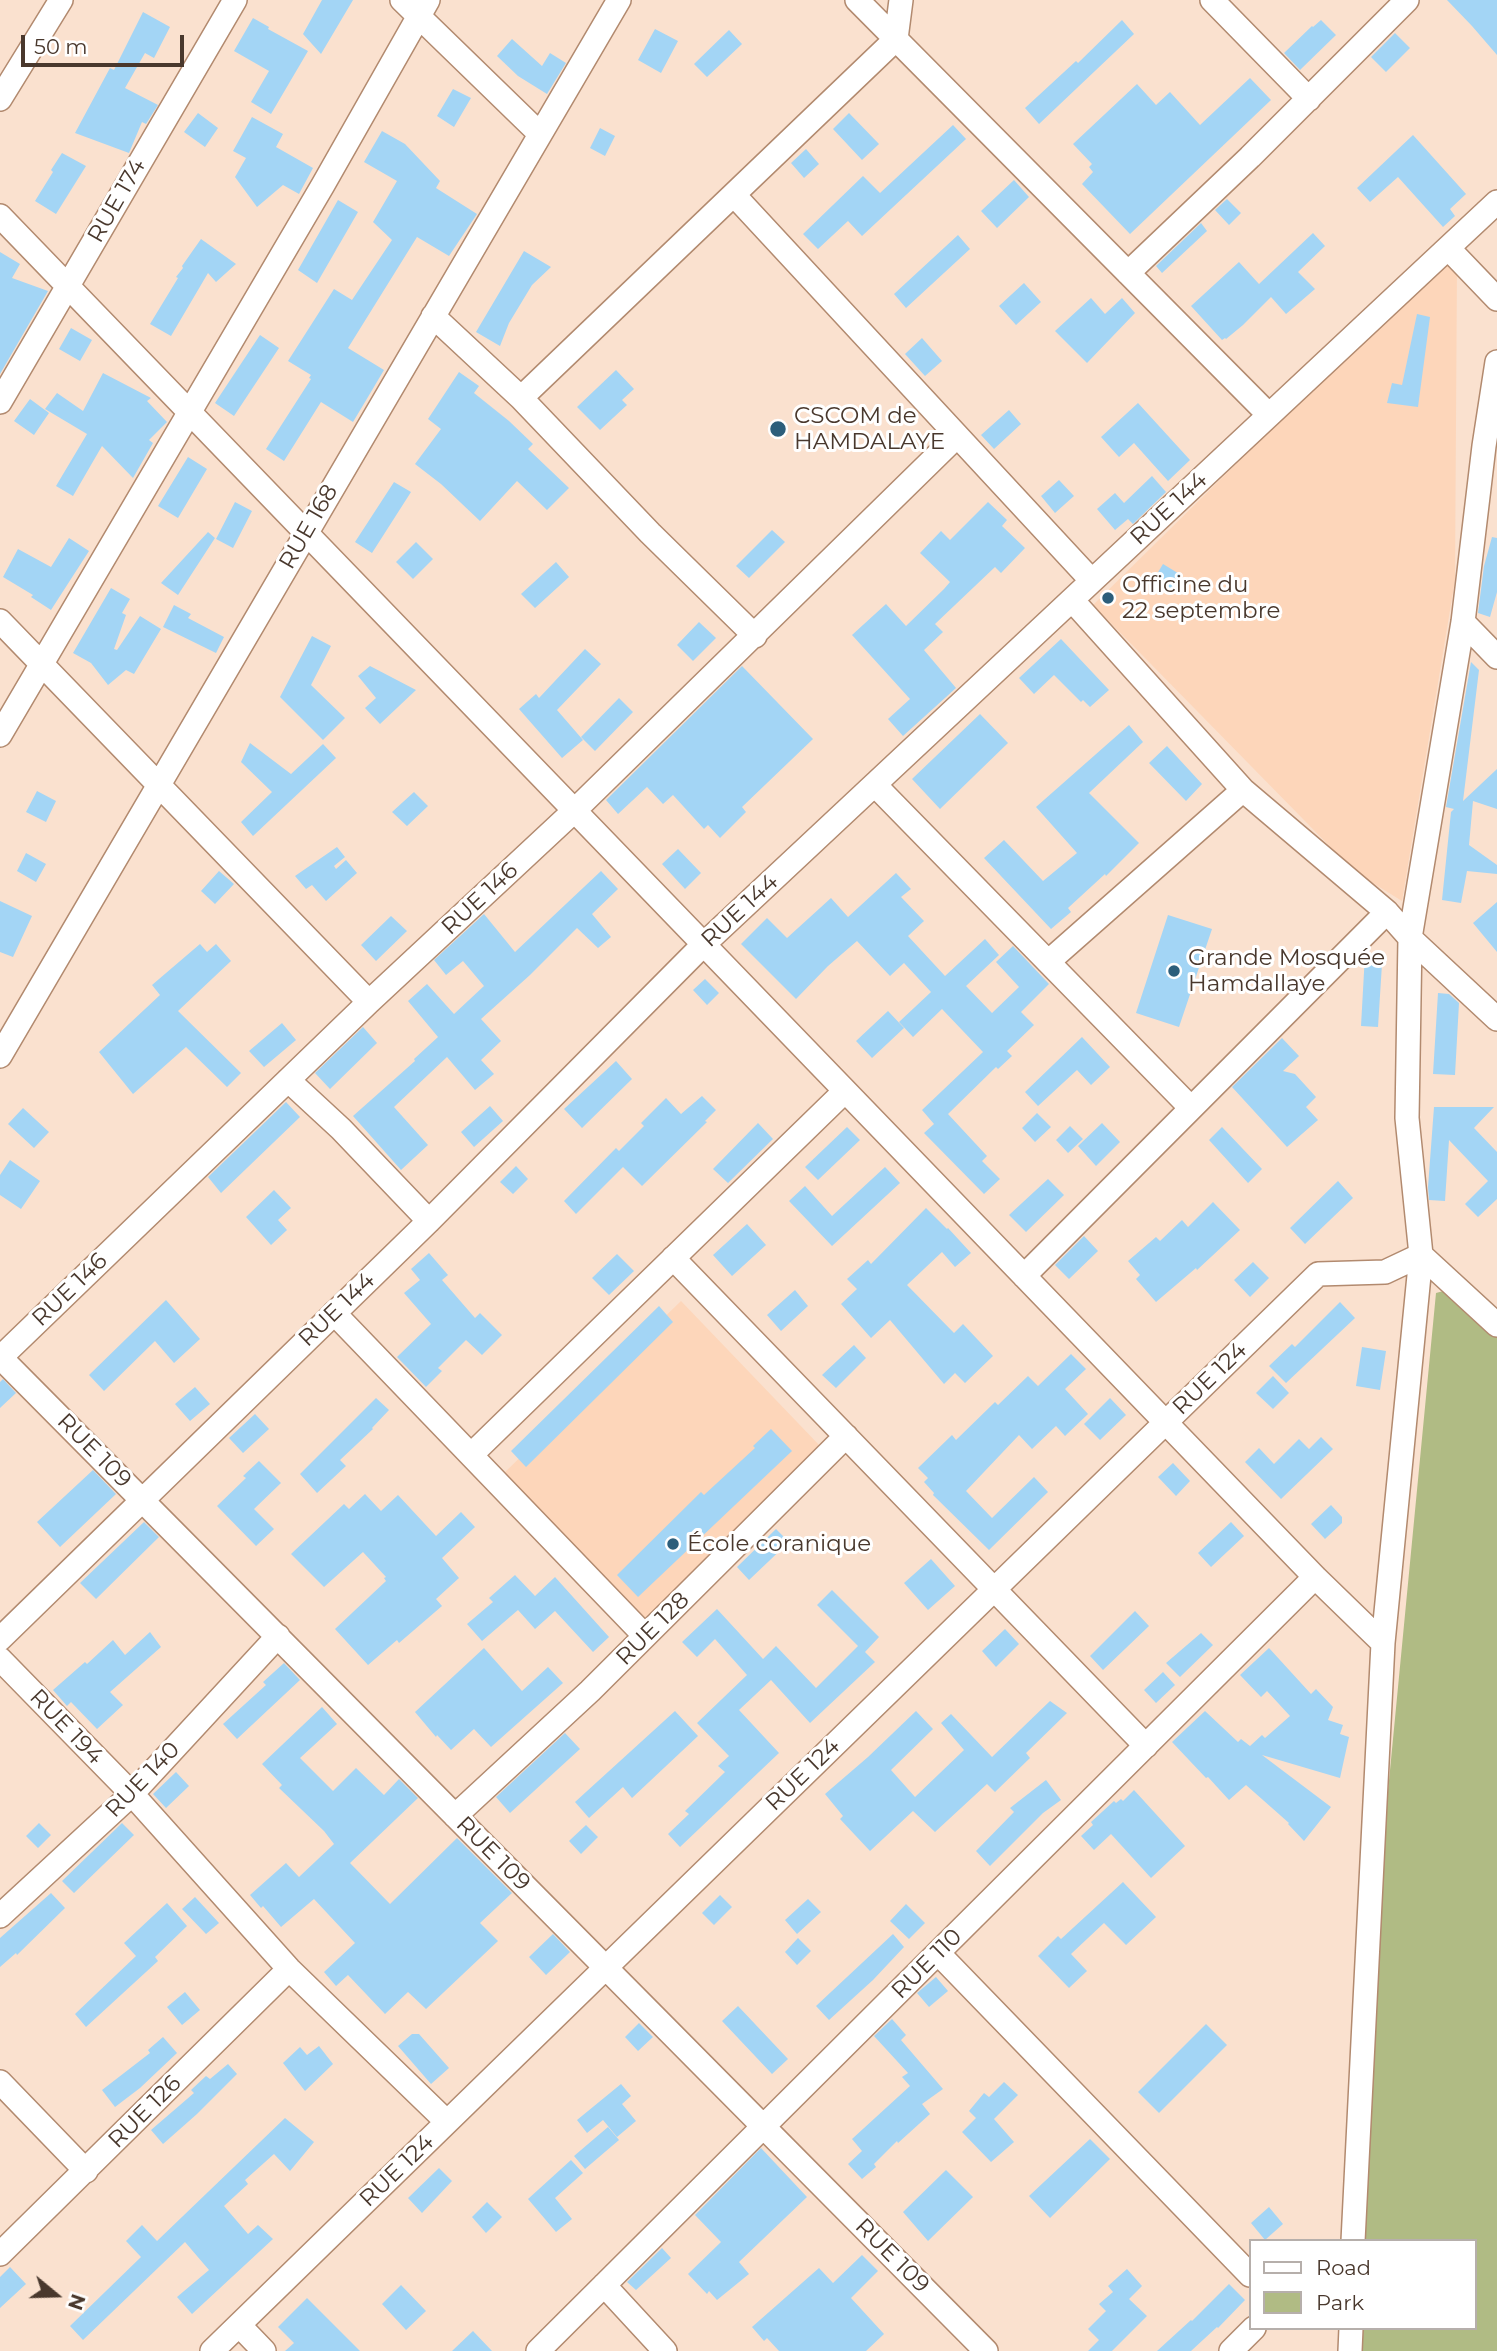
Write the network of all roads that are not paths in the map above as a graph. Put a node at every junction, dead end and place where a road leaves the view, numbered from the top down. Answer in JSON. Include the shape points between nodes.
{"nodes":[{"id":1,"x":61,"y":0,"type":"edge"},
{"id":2,"x":235,"y":0,"type":"edge"},
{"id":3,"x":619,"y":0,"type":"edge"},
{"id":4,"x":857,"y":0,"type":"edge"},
{"id":5,"x":901,"y":0,"type":"edge"},
{"id":6,"x":1212,"y":0,"type":"edge"},
{"id":7,"x":1407,"y":0,"type":"edge"},
{"id":8,"x":416,"y":5,"type":"edge"},
{"id":9,"x":896,"y":39,"type":"junction"},
{"id":10,"x":0,"y":99,"type":"edge"},
{"id":11,"x":1309,"y":99,"type":"junction"},
{"id":12,"x":540,"y":134,"type":"junction"},
{"id":13,"x":734,"y":195,"type":"junction"},
{"id":14,"x":1497,"y":202,"type":"edge"},
{"id":15,"x":0,"y":216,"type":"edge"},
{"id":16,"x":1448,"y":248,"type":"junction"},
{"id":17,"x":1128,"y":273,"type":"junction"},
{"id":18,"x":68,"y":286,"type":"junction"},
{"id":19,"x":1497,"y":299,"type":"edge"},
{"id":20,"x":433,"y":316,"type":"junction"},
{"id":21,"x":1497,"y":362,"type":"edge"},
{"id":22,"x":521,"y":398,"type":"junction"},
{"id":23,"x":0,"y":402,"type":"edge"},
{"id":24,"x":190,"y":412,"type":"junction"},
{"id":25,"x":1269,"y":415,"type":"junction"},
{"id":26,"x":957,"y":436,"type":"junction"},
{"id":27,"x":306,"y":532,"type":"junction"},
{"id":28,"x":1092,"y":581,"type":"junction"},
{"id":29,"x":1072,"y":600,"type":"junction"},
{"id":30,"x":0,"y":621,"type":"edge"},
{"id":31,"x":1463,"y":622,"type":"junction"},
{"id":32,"x":755,"y":636,"type":"junction"},
{"id":33,"x":1497,"y":657,"type":"edge"},
{"id":34,"x":41,"y":664,"type":"junction"},
{"id":35,"x":0,"y":735,"type":"edge"},
{"id":36,"x":159,"y":784,"type":"junction"},
{"id":37,"x":875,"y":785,"type":"junction"},
{"id":38,"x":1242,"y":790,"type":"junction"},
{"id":39,"x":575,"y":811,"type":"junction"},
{"id":40,"x":1387,"y":912,"type":"junction"},
{"id":41,"x":1410,"y":938,"type":"junction"},
{"id":42,"x":704,"y":944,"type":"junction"},
{"id":43,"x":1048,"y":962,"type":"junction"},
{"id":44,"x":369,"y":1002,"type":"junction"},
{"id":45,"x":1497,"y":1019,"type":"edge"},
{"id":46,"x":0,"y":1056,"type":"edge"},
{"id":47,"x":288,"y":1080,"type":"junction"},
{"id":48,"x":845,"y":1091,"type":"junction"},
{"id":49,"x":1191,"y":1108,"type":"junction"},
{"id":50,"x":429,"y":1221,"type":"junction"},
{"id":51,"x":1421,"y":1255,"type":"junction"},
{"id":52,"x":673,"y":1258,"type":"junction"},
{"id":53,"x":1024,"y":1276,"type":"junction"},
{"id":54,"x":334,"y":1313,"type":"junction"},
{"id":55,"x":1497,"y":1325,"type":"edge"},
{"id":56,"x":0,"y":1358,"type":"edge"},
{"id":57,"x":1166,"y":1422,"type":"junction"},
{"id":58,"x":846,"y":1436,"type":"junction"},
{"id":59,"x":471,"y":1455,"type":"junction"},
{"id":60,"x":143,"y":1501,"type":"junction"},
{"id":61,"x":1315,"y":1577,"type":"junction"},
{"id":62,"x":994,"y":1589,"type":"junction"},
{"id":63,"x":278,"y":1636,"type":"junction"},
{"id":64,"x":645,"y":1636,"type":"junction"},
{"id":65,"x":0,"y":1639,"type":"edge"},
{"id":66,"x":1383,"y":1643,"type":"junction"},
{"id":67,"x":0,"y":1659,"type":"edge"},
{"id":68,"x":1146,"y":1745,"type":"junction"},
{"id":69,"x":132,"y":1794,"type":"junction"},
{"id":70,"x":455,"y":1816,"type":"junction"},
{"id":71,"x":0,"y":1916,"type":"edge"},
{"id":72,"x":938,"y":1952,"type":"junction"},
{"id":73,"x":606,"y":1968,"type":"junction"},
{"id":74,"x":289,"y":1969,"type":"junction"},
{"id":75,"x":0,"y":2082,"type":"edge"},
{"id":76,"x":447,"y":2122,"type":"junction"},
{"id":77,"x":763,"y":2127,"type":"junction"},
{"id":78,"x":86,"y":2171,"type":"junction"},
{"id":79,"x":1350,"y":2237,"type":"edge"},
{"id":80,"x":0,"y":2254,"type":"edge"},
{"id":81,"x":1248,"y":2273,"type":"edge"},
{"id":82,"x":604,"y":2285,"type":"junction"},
{"id":83,"x":239,"y":2325,"type":"junction"},
{"id":84,"x":1252,"y":2330,"type":"edge"},
{"id":85,"x":1351,"y":2330,"type":"edge"},
{"id":86,"x":212,"y":2351,"type":"edge"},
{"id":87,"x":264,"y":2351,"type":"edge"},
{"id":88,"x":538,"y":2351,"type":"edge"},
{"id":89,"x":665,"y":2351,"type":"edge"},
{"id":90,"x":986,"y":2351,"type":"edge"},
{"id":91,"x":1231,"y":2351,"type":"edge"},
{"id":92,"x":1350,"y":2351,"type":"edge"}],
"edges":[{"from":1,"to":10,"type":"street"},
{"from":2,"to":18,"type":"street","name":"RUE 174"},
{"from":3,"to":12,"type":"street","name":"RUE 168"},
{"from":4,"to":9,"type":"street"},
{"from":5,"to":9,"type":"street"},
{"from":6,"to":11,"type":"street"},
{"from":7,"to":11,"type":"street"},
{"from":8,"to":12,"type":"street"},
{"from":8,"to":24,"type":"street","via":[[323,185]]},
{"from":9,"to":13,"type":"street"},
{"from":9,"to":17,"type":"street"},
{"from":11,"to":17,"type":"street"},
{"from":12,"to":20,"type":"street","name":"RUE 168"},
{"from":13,"to":22,"type":"street"},
{"from":13,"to":26,"type":"street"},
{"from":14,"to":16,"type":"street","name":"RUE 144"},
{"from":15,"to":18,"type":"street"},
{"from":16,"to":19,"type":"street"},
{"from":16,"to":25,"type":"street","name":"RUE 144"},
{"from":17,"to":25,"type":"street"},
{"from":18,"to":23,"type":"street","name":"RUE 174"},
{"from":18,"to":24,"type":"street"},
{"from":20,"to":22,"type":"street"},
{"from":20,"to":27,"type":"street","name":"RUE 168"},
{"from":21,"to":31,"type":"street"},
{"from":22,"to":32,"type":"street"},
{"from":24,"to":27,"type":"street"},
{"from":24,"to":34,"type":"street"},
{"from":25,"to":28,"type":"street","name":"RUE 144"},
{"from":26,"to":28,"type":"street"},
{"from":26,"to":32,"type":"street","name":"RUE 146"},
{"from":27,"to":36,"type":"street","name":"RUE 168"},
{"from":27,"to":39,"type":"street"},
{"from":28,"to":29,"type":"street","name":"RUE 144"},
{"from":29,"to":37,"type":"street","name":"RUE 144"},
{"from":29,"to":38,"type":"street"},
{"from":30,"to":34,"type":"street"},
{"from":31,"to":33,"type":"street"},
{"from":31,"to":41,"type":"street"},
{"from":32,"to":39,"type":"street","name":"RUE 146"},
{"from":34,"to":35,"type":"street"},
{"from":34,"to":36,"type":"street"},
{"from":36,"to":44,"type":"street"},
{"from":36,"to":46,"type":"street","name":"RUE 168"},
{"from":37,"to":42,"type":"street","name":"RUE 144"},
{"from":37,"to":43,"type":"street"},
{"from":38,"to":40,"type":"street"},
{"from":38,"to":43,"type":"street"},
{"from":39,"to":42,"type":"street"},
{"from":39,"to":44,"type":"street","name":"RUE 146"},
{"from":40,"to":41,"type":"street"},
{"from":40,"to":49,"type":"street"},
{"from":41,"to":45,"type":"street"},
{"from":41,"to":51,"type":"street","via":[[1407,1118]]},
{"from":42,"to":48,"type":"street"},
{"from":42,"to":50,"type":"street","name":"RUE 144"},
{"from":43,"to":49,"type":"street"},
{"from":44,"to":47,"type":"street","name":"RUE 146"},
{"from":47,"to":50,"type":"street"},
{"from":47,"to":56,"type":"street","name":"RUE 146"},
{"from":48,"to":52,"type":"street"},
{"from":48,"to":53,"type":"street"},
{"from":49,"to":53,"type":"street"},
{"from":50,"to":54,"type":"street","name":"RUE 144"},
{"from":51,"to":55,"type":"street"},
{"from":51,"to":57,"type":"street","name":"RUE 124","via":[[1385,1272],[1318,1274]]},
{"from":51,"to":66,"type":"street"},
{"from":52,"to":58,"type":"street"},
{"from":52,"to":59,"type":"street"},
{"from":53,"to":57,"type":"street"},
{"from":54,"to":59,"type":"street"},
{"from":54,"to":60,"type":"street","name":"RUE 144"},
{"from":56,"to":60,"type":"street","name":"RUE 109"},
{"from":57,"to":61,"type":"street"},
{"from":57,"to":62,"type":"street","name":"RUE 124"},
{"from":58,"to":62,"type":"street"},
{"from":58,"to":64,"type":"street","name":"RUE 128"},
{"from":59,"to":64,"type":"street"},
{"from":60,"to":63,"type":"street","name":"RUE 109"},
{"from":60,"to":65,"type":"street","name":"RUE 144"},
{"from":61,"to":66,"type":"street"},
{"from":61,"to":68,"type":"street","name":"RUE 110"},
{"from":62,"to":68,"type":"street"},
{"from":62,"to":73,"type":"street","name":"RUE 124"},
{"from":63,"to":69,"type":"street","name":"RUE 140"},
{"from":63,"to":70,"type":"street","name":"RUE 109"},
{"from":64,"to":70,"type":"street","name":"RUE 128"},
{"from":66,"to":79,"type":"street"},
{"from":67,"to":69,"type":"street","name":"RUE 194"},
{"from":68,"to":72,"type":"street","name":"RUE 110"},
{"from":69,"to":71,"type":"street","name":"RUE 140"},
{"from":69,"to":74,"type":"street","name":"RUE 194"},
{"from":70,"to":73,"type":"street","name":"RUE 109"},
{"from":72,"to":77,"type":"street","name":"RUE 110"},
{"from":72,"to":81,"type":"street"},
{"from":73,"to":76,"type":"street","name":"RUE 124"},
{"from":73,"to":77,"type":"street","name":"RUE 109"},
{"from":74,"to":76,"type":"street","name":"RUE 194"},
{"from":74,"to":78,"type":"street","name":"RUE 126"},
{"from":75,"to":78,"type":"street"},
{"from":76,"to":83,"type":"street","name":"RUE 124"},
{"from":77,"to":82,"type":"street","name":"RUE 110"},
{"from":77,"to":90,"type":"street","name":"RUE 109"},
{"from":78,"to":80,"type":"street","name":"RUE 126"},
{"from":82,"to":88,"type":"street","name":"RUE 110"},
{"from":82,"to":89,"type":"street"},
{"from":83,"to":86,"type":"street","name":"RUE 124"},
{"from":83,"to":87,"type":"street"},
{"from":84,"to":91,"type":"street"},
{"from":85,"to":92,"type":"street"}]}
